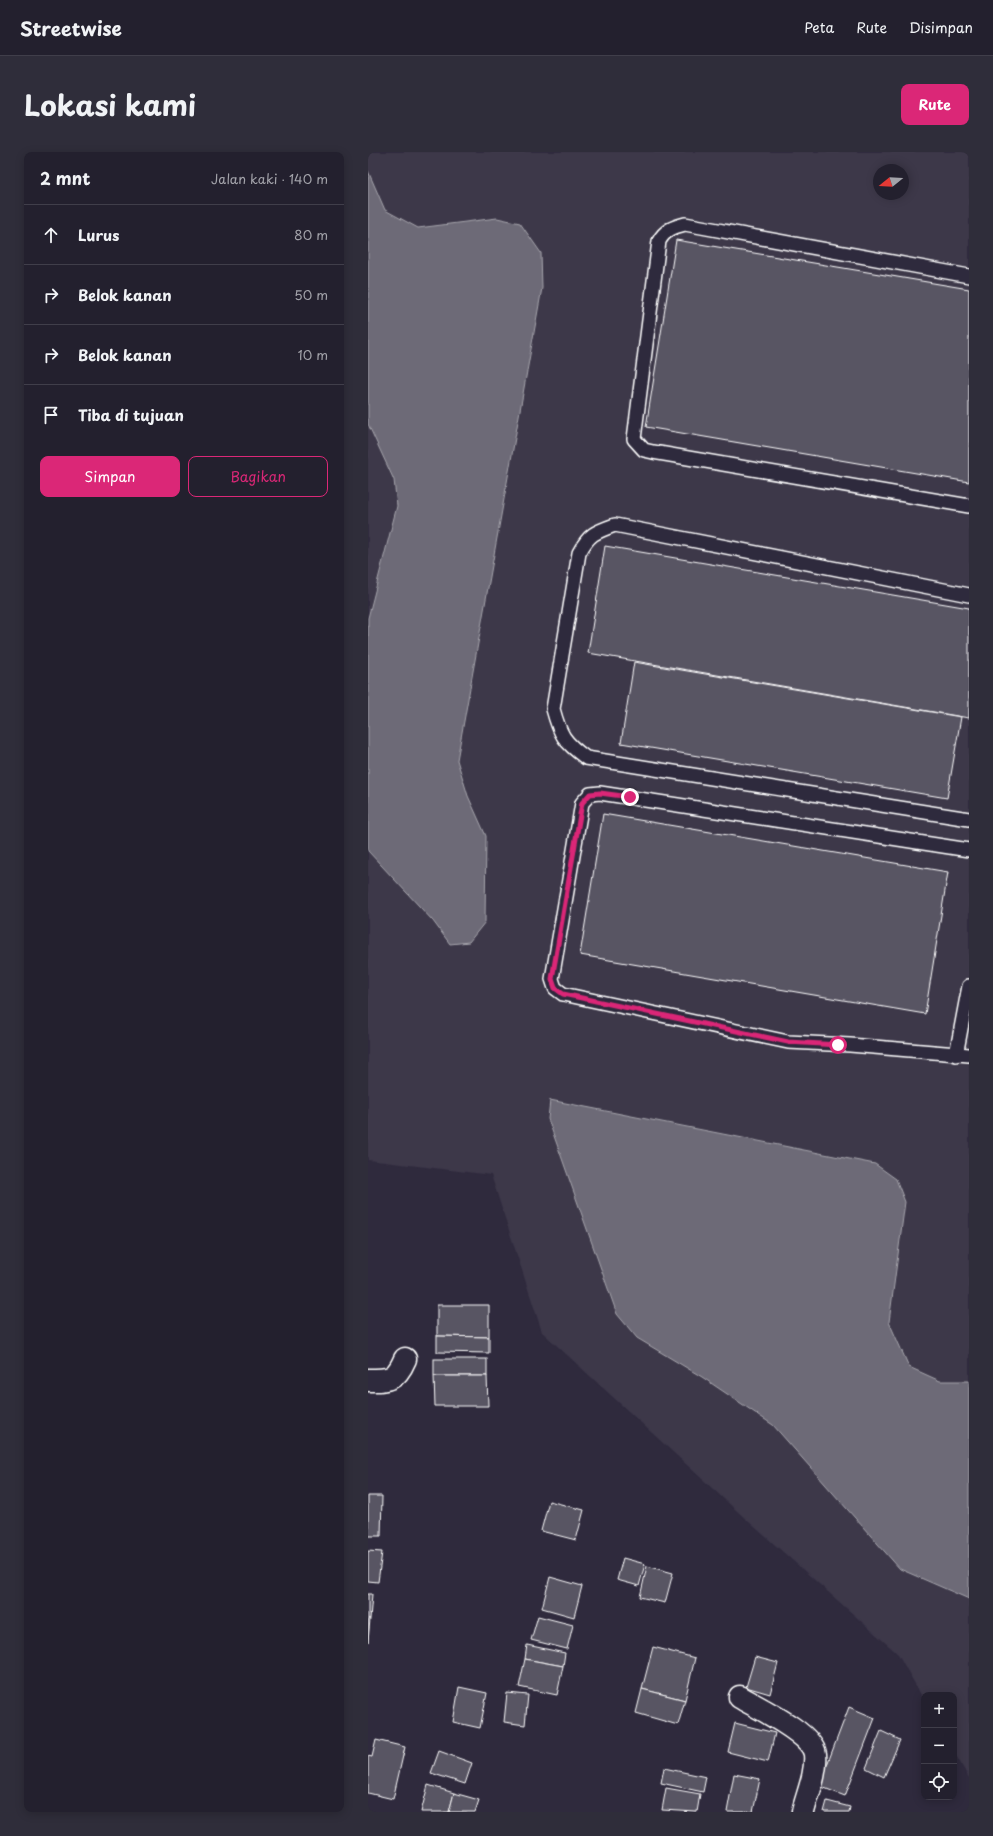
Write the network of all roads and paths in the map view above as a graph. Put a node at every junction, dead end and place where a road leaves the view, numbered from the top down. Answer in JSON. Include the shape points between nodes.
{"nodes":[{"id":1,"x":969,"y":276,"type":"edge"},
{"id":2,"x":969,"y":506,"type":"edge"},
{"id":3,"x":969,"y":595,"type":"edge"},
{"id":4,"x":969,"y":819,"type":"edge"},
{"id":5,"x":969,"y":850,"type":"edge"},
{"id":6,"x":969,"y":986,"type":"edge"},
{"id":7,"x":962,"y":1055,"type":"edge"},
{"id":8,"x":405,"y":1359,"type":"dead end"},
{"id":9,"x":368,"y":1380,"type":"edge"},
{"id":10,"x":740,"y":1697,"type":"dead end"},
{"id":11,"x":803,"y":1812,"type":"edge"}],
"edges":[{"from":1,"to":2,"type":"lane","via":[[685,224],[674,227],[663,233],[659,241],[634,439],[644,450],[653,452]]},
{"from":3,"to":4,"type":"lane","via":[[615,524],[586,539],[579,553],[553,709],[568,745],[586,758]]},
{"from":5,"to":7,"type":"lane","via":[[600,793],[590,794],[582,803],[552,979],[555,988],[563,994],[788,1042]]},
{"from":6,"to":7,"type":"lane"},
{"from":8,"to":9,"type":"street","via":[[395,1376]]},
{"from":10,"to":11,"type":"street","via":[[786,1724],[811,1744],[815,1755],[814,1768]]}]}
